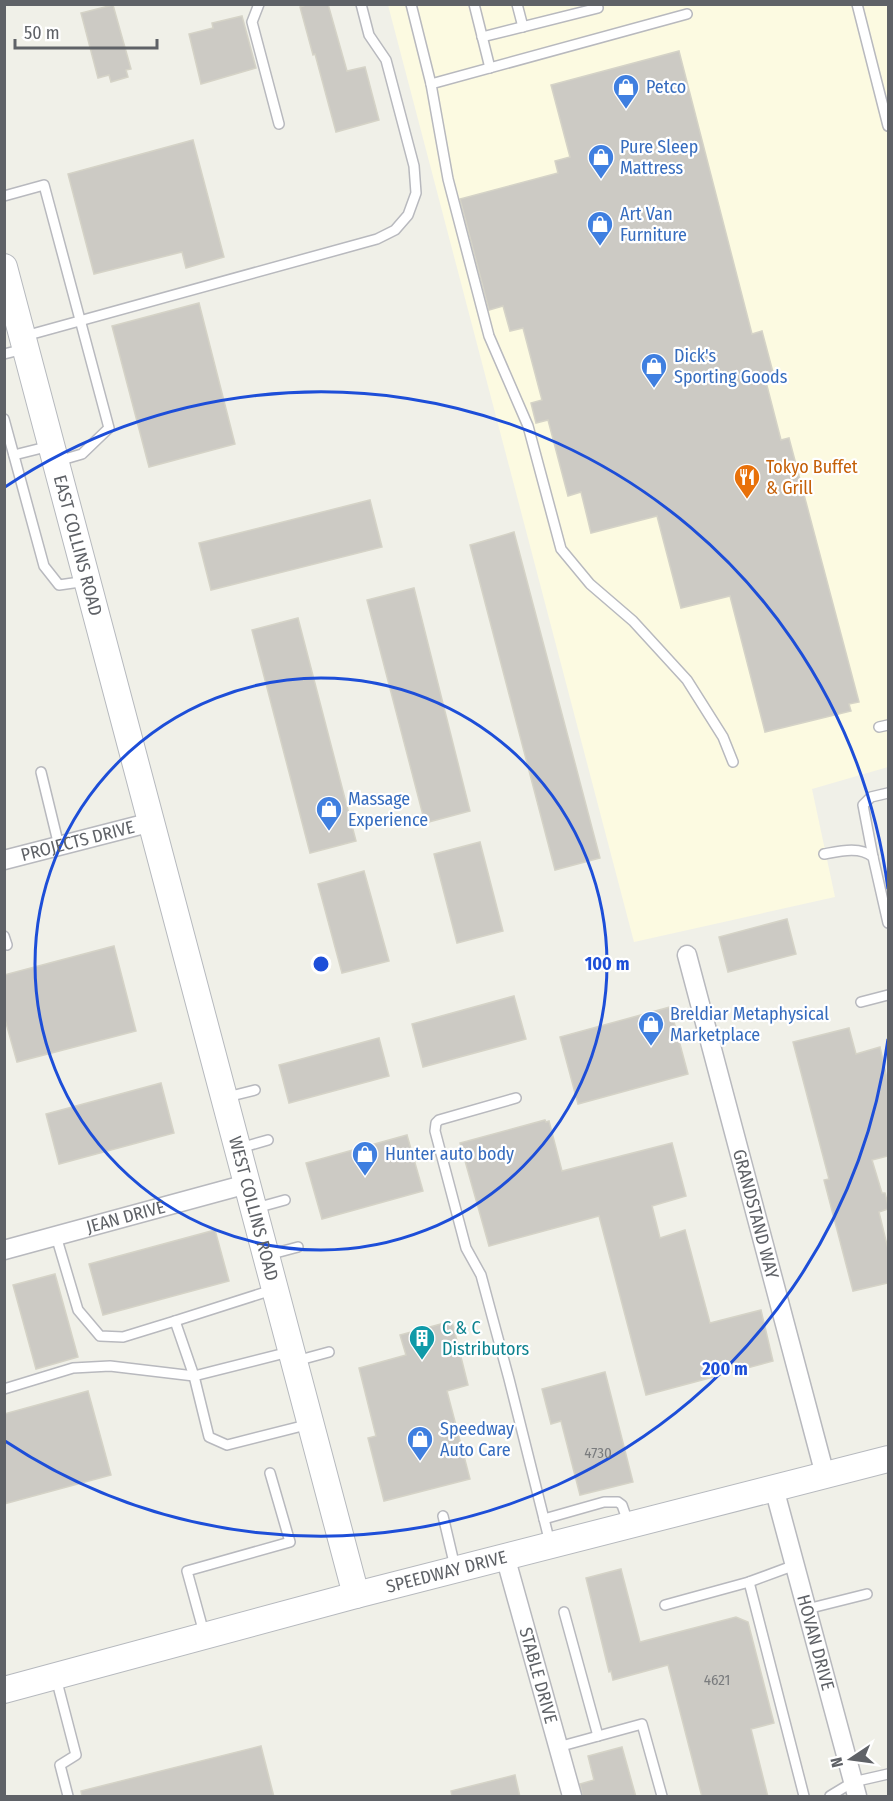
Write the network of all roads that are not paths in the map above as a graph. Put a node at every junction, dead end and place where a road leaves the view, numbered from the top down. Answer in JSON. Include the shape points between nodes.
{"nodes":[{"id":1,"x":259,"y":4,"type":"edge"},
{"id":2,"x":361,"y":4,"type":"edge"},
{"id":3,"x":411,"y":4,"type":"edge"},
{"id":4,"x":474,"y":4,"type":"edge"},
{"id":5,"x":517,"y":4,"type":"edge"},
{"id":6,"x":597,"y":4,"type":"edge"},
{"id":7,"x":857,"y":4,"type":"edge"},
{"id":8,"x":687,"y":14,"type":"dead end"},
{"id":9,"x":523,"y":27,"type":"junction"},
{"id":10,"x":483,"y":38,"type":"junction"},
{"id":11,"x":490,"y":68,"type":"junction"},
{"id":12,"x":431,"y":84,"type":"junction"},
{"id":13,"x":279,"y":124,"type":"dead end"},
{"id":14,"x":888,"y":126,"type":"edge"},
{"id":15,"x":4,"y":196,"type":"edge"},
{"id":16,"x":4,"y":267,"type":"edge"},
{"id":17,"x":80,"y":321,"type":"junction"},
{"id":18,"x":18,"y":347,"type":"edge"},
{"id":19,"x":4,"y":419,"type":"edge"},
{"id":20,"x":54,"y":453,"type":"junction"},
{"id":21,"x":14,"y":455,"type":"junction"},
{"id":22,"x":88,"y":580,"type":"junction"},
{"id":23,"x":733,"y":762,"type":"dead end"},
{"id":24,"x":41,"y":772,"type":"dead end"},
{"id":25,"x":888,"y":793,"type":"edge"},
{"id":26,"x":152,"y":822,"type":"junction"},
{"id":27,"x":59,"y":846,"type":"junction"},
{"id":28,"x":824,"y":854,"type":"dead end"},
{"id":29,"x":5,"y":855,"type":"edge"},
{"id":30,"x":873,"y":857,"type":"junction"},
{"id":31,"x":888,"y":923,"type":"edge"},
{"id":32,"x":687,"y":955,"type":"dead end"},
{"id":33,"x":888,"y":995,"type":"edge"},
{"id":34,"x":861,"y":1002,"type":"dead end"},
{"id":35,"x":255,"y":1090,"type":"dead end"},
{"id":36,"x":224,"y":1098,"type":"junction"},
{"id":37,"x":516,"y":1098,"type":"dead end"},
{"id":38,"x":268,"y":1140,"type":"dead end"},
{"id":39,"x":238,"y":1149,"type":"junction"},
{"id":40,"x":247,"y":1184,"type":"junction"},
{"id":41,"x":285,"y":1200,"type":"dead end"},
{"id":42,"x":253,"y":1209,"type":"junction"},
{"id":43,"x":56,"y":1236,"type":"junction"},
{"id":44,"x":298,"y":1247,"type":"dead end"},
{"id":45,"x":4,"y":1250,"type":"edge"},
{"id":46,"x":266,"y":1256,"type":"junction"},
{"id":47,"x":274,"y":1289,"type":"junction"},
{"id":48,"x":175,"y":1321,"type":"junction"},
{"id":49,"x":329,"y":1352,"type":"dead end"},
{"id":50,"x":292,"y":1357,"type":"junction"},
{"id":51,"x":194,"y":1376,"type":"junction"},
{"id":52,"x":4,"y":1389,"type":"edge"},
{"id":53,"x":310,"y":1424,"type":"junction"},
{"id":54,"x":888,"y":1459,"type":"edge"},
{"id":55,"x":270,"y":1473,"type":"dead end"},
{"id":56,"x":825,"y":1475,"type":"junction"},
{"id":57,"x":774,"y":1488,"type":"junction"},
{"id":58,"x":443,"y":1516,"type":"dead end"},
{"id":59,"x":544,"y":1519,"type":"junction"},
{"id":60,"x":629,"y":1525,"type":"junction"},
{"id":61,"x":551,"y":1545,"type":"junction"},
{"id":62,"x":505,"y":1556,"type":"junction"},
{"id":63,"x":795,"y":1565,"type":"junction"},
{"id":64,"x":456,"y":1569,"type":"junction"},
{"id":65,"x":749,"y":1582,"type":"junction"},
{"id":66,"x":867,"y":1594,"type":"dead end"},
{"id":67,"x":356,"y":1595,"type":"junction"},
{"id":68,"x":665,"y":1605,"type":"dead end"},
{"id":69,"x":807,"y":1610,"type":"junction"},
{"id":70,"x":564,"y":1612,"type":"dead end"},
{"id":71,"x":204,"y":1636,"type":"junction"},
{"id":72,"x":56,"y":1676,"type":"junction"},
{"id":73,"x":4,"y":1690,"type":"edge"},
{"id":74,"x":598,"y":1736,"type":"junction"},
{"id":75,"x":558,"y":1747,"type":"junction"},
{"id":76,"x":888,"y":1774,"type":"edge"},
{"id":77,"x":855,"y":1789,"type":"edge"},
{"id":78,"x":68,"y":1797,"type":"edge"},
{"id":79,"x":572,"y":1797,"type":"edge"},
{"id":80,"x":662,"y":1797,"type":"edge"},
{"id":81,"x":804,"y":1797,"type":"edge"},
{"id":82,"x":830,"y":1797,"type":"edge"}],
"edges":[{"from":1,"to":13,"type":"lane","via":[[252,22]]},
{"from":2,"to":17,"type":"lane","via":[[369,34],[386,60],[414,166],[416,194],[408,215],[395,230],[377,239]]},
{"from":3,"to":12,"type":"lane"},
{"from":4,"to":10,"type":"lane"},
{"from":5,"to":9,"type":"lane"},
{"from":6,"to":9,"type":"lane","via":[[598,8]]},
{"from":7,"to":14,"type":"lane"},
{"from":8,"to":11,"type":"lane"},
{"from":9,"to":10,"type":"lane"},
{"from":10,"to":11,"type":"lane"},
{"from":11,"to":12,"type":"lane"},
{"from":12,"to":23,"type":"lane","via":[[448,179],[489,336],[528,426],[561,549],[590,584],[633,621],[687,680],[723,737]]},
{"from":15,"to":17,"type":"lane","via":[[44,185]]},
{"from":16,"to":18,"type":"street","name":"EAST COLLINS ROAD"},
{"from":17,"to":18,"type":"lane"},
{"from":17,"to":20,"type":"lane","via":[[109,428],[82,454]]},
{"from":18,"to":20,"type":"street","name":"EAST COLLINS ROAD"},
{"from":19,"to":21,"type":"lane"},
{"from":20,"to":21,"type":"lane"},
{"from":20,"to":22,"type":"street","name":"EAST COLLINS ROAD"},
{"from":21,"to":22,"type":"lane","via":[[44,566],[59,585]]},
{"from":22,"to":26,"type":"street","name":"EAST COLLINS ROAD"},
{"from":24,"to":27,"type":"lane"},
{"from":25,"to":30,"type":"lane","via":[[871,797],[863,805]]},
{"from":26,"to":27,"type":"street","name":"PROJECTS DRIVE"},
{"from":26,"to":36,"type":"street","name":"WEST COLLINS ROAD"},
{"from":27,"to":29,"type":"street","name":"PROJECTS DRIVE"},
{"from":28,"to":30,"type":"lane","via":[[848,850],[867,852]]},
{"from":30,"to":31,"type":"lane"},
{"from":32,"to":56,"type":"street","name":"GRANDSTAND WAY"},
{"from":33,"to":34,"type":"lane"},
{"from":35,"to":36,"type":"lane"},
{"from":36,"to":39,"type":"street","name":"WEST COLLINS ROAD"},
{"from":37,"to":59,"type":"lane","via":[[439,1120],[435,1131],[466,1248],[481,1275]]},
{"from":38,"to":39,"type":"lane"},
{"from":39,"to":40,"type":"street","name":"WEST COLLINS ROAD"},
{"from":40,"to":42,"type":"street","name":"WEST COLLINS ROAD"},
{"from":40,"to":43,"type":"street","name":"JEAN DRIVE"},
{"from":41,"to":42,"type":"lane"},
{"from":42,"to":46,"type":"street","name":"WEST COLLINS ROAD"},
{"from":43,"to":45,"type":"street","name":"JEAN DRIVE"},
{"from":43,"to":48,"type":"lane","via":[[78,1310],[100,1336],[123,1336]]},
{"from":44,"to":46,"type":"lane"},
{"from":46,"to":47,"type":"street","name":"WEST COLLINS ROAD"},
{"from":47,"to":48,"type":"lane"},
{"from":47,"to":50,"type":"street","name":"WEST COLLINS ROAD"},
{"from":48,"to":51,"type":"lane"},
{"from":49,"to":50,"type":"lane"},
{"from":50,"to":51,"type":"lane"},
{"from":50,"to":53,"type":"street","name":"WEST COLLINS ROAD"},
{"from":51,"to":52,"type":"lane","via":[[110,1366],[73,1368]]},
{"from":51,"to":53,"type":"lane","via":[[209,1437],[227,1445]]},
{"from":53,"to":67,"type":"street","name":"WEST COLLINS ROAD"},
{"from":54,"to":56,"type":"street","name":"SPEEDWAY DRIVE"},
{"from":55,"to":71,"type":"lane","via":[[290,1542],[187,1570]]},
{"from":56,"to":57,"type":"street","name":"SPEEDWAY DRIVE"},
{"from":57,"to":60,"type":"street","name":"SPEEDWAY DRIVE"},
{"from":57,"to":63,"type":"street","name":"HOVAN DRIVE"},
{"from":58,"to":64,"type":"lane"},
{"from":59,"to":60,"type":"lane","via":[[615,1501],[622,1505]]},
{"from":59,"to":61,"type":"lane"},
{"from":60,"to":61,"type":"street","name":"SPEEDWAY DRIVE"},
{"from":61,"to":62,"type":"street","name":"SPEEDWAY DRIVE"},
{"from":62,"to":64,"type":"street","name":"SPEEDWAY DRIVE"},
{"from":62,"to":75,"type":"street","name":"STABLE DRIVE"},
{"from":63,"to":65,"type":"lane"},
{"from":63,"to":69,"type":"street","name":"HOVAN DRIVE"},
{"from":64,"to":67,"type":"street","name":"SPEEDWAY DRIVE"},
{"from":65,"to":68,"type":"lane"},
{"from":65,"to":81,"type":"lane"},
{"from":66,"to":69,"type":"lane"},
{"from":67,"to":71,"type":"street","name":"SPEEDWAY DRIVE"},
{"from":69,"to":77,"type":"street","name":"HOVAN DRIVE"},
{"from":70,"to":74,"type":"lane"},
{"from":71,"to":72,"type":"street","name":"SPEEDWAY DRIVE"},
{"from":72,"to":73,"type":"street","name":"SPEEDWAY DRIVE"},
{"from":72,"to":78,"type":"lane","via":[[76,1755],[60,1765]]},
{"from":74,"to":75,"type":"lane"},
{"from":74,"to":80,"type":"lane","via":[[642,1724]]},
{"from":75,"to":79,"type":"street","name":"STABLE DRIVE"},
{"from":76,"to":77,"type":"lane"},
{"from":77,"to":82,"type":"lane"}]}
